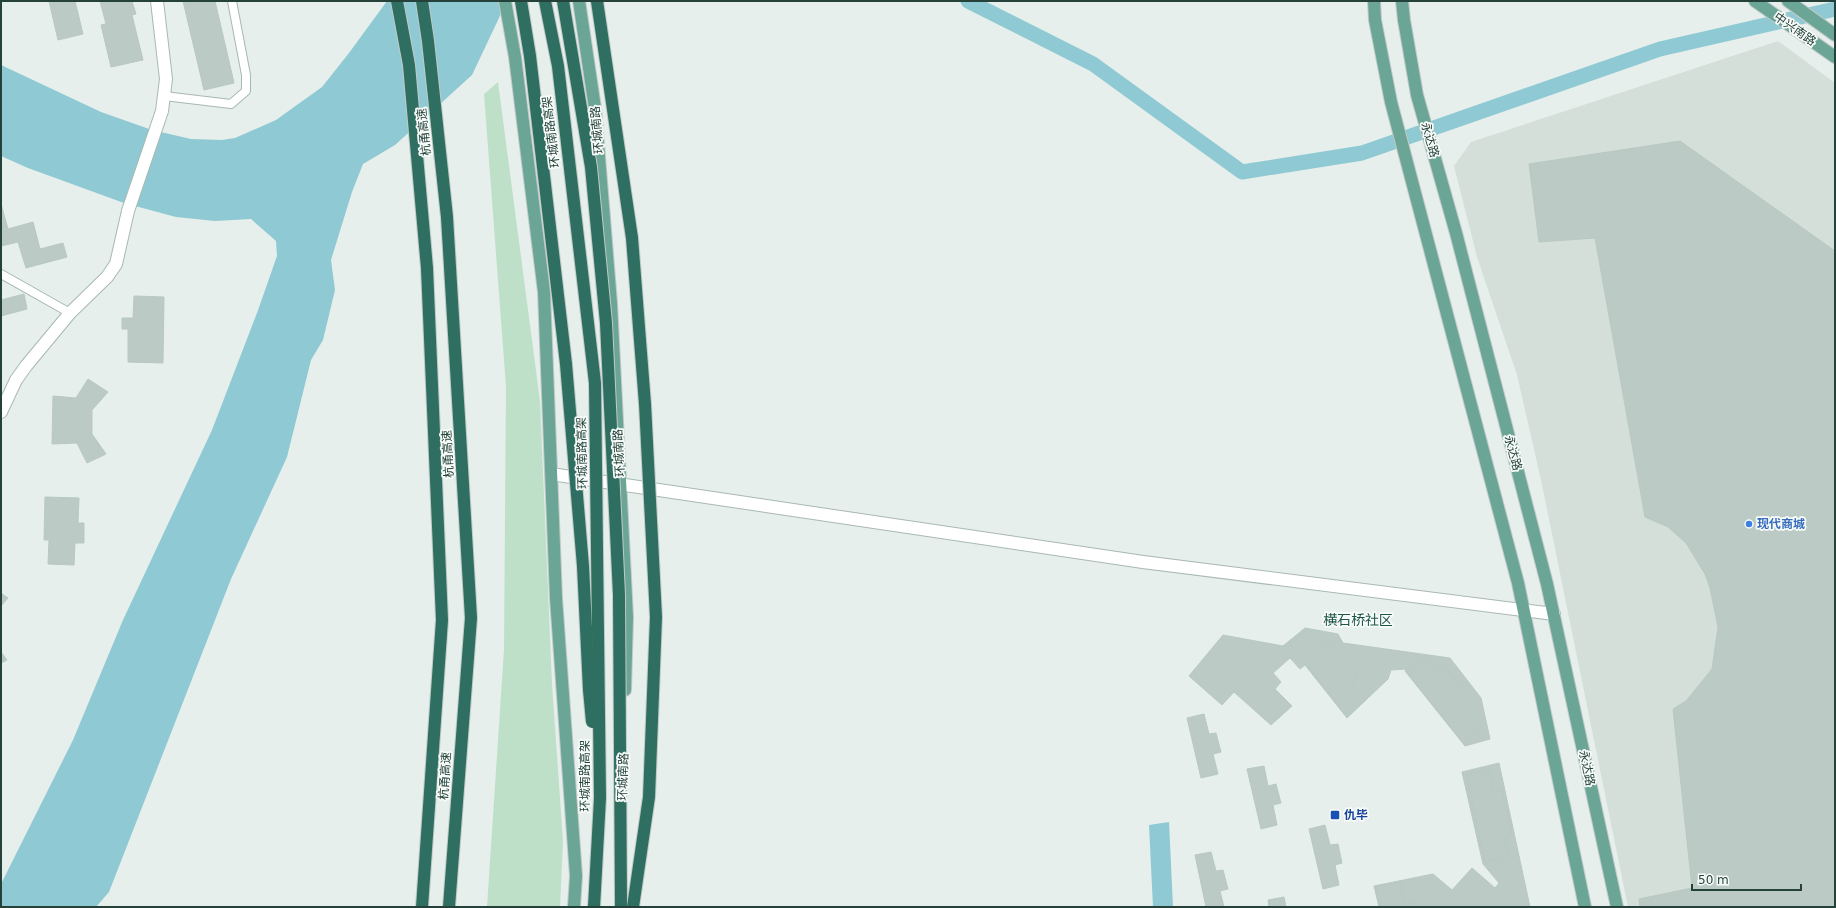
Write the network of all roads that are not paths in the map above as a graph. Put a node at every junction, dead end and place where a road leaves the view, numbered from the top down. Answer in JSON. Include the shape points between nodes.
{"nodes":[{"id":1,"x":157,"y":1,"type":"edge"},
{"id":2,"x":232,"y":1,"type":"edge"},
{"id":3,"x":397,"y":1,"type":"edge"},
{"id":4,"x":422,"y":1,"type":"edge"},
{"id":5,"x":505,"y":1,"type":"edge"},
{"id":6,"x":521,"y":1,"type":"edge"},
{"id":7,"x":545,"y":1,"type":"edge"},
{"id":8,"x":563,"y":1,"type":"edge"},
{"id":9,"x":579,"y":1,"type":"edge"},
{"id":10,"x":597,"y":1,"type":"edge"},
{"id":11,"x":1374,"y":1,"type":"edge"},
{"id":12,"x":1402,"y":1,"type":"edge"},
{"id":13,"x":1754,"y":1,"type":"edge"},
{"id":14,"x":1788,"y":1,"type":"edge"},
{"id":15,"x":1835,"y":35,"type":"edge"},
{"id":16,"x":1835,"y":58,"type":"edge"},
{"id":17,"x":164,"y":96,"type":"junction"},
{"id":18,"x":1,"y":274,"type":"edge"},
{"id":19,"x":70,"y":313,"type":"junction"},
{"id":20,"x":1,"y":412,"type":"edge"},
{"id":21,"x":551,"y":474,"type":"junction"},
{"id":22,"x":621,"y":485,"type":"junction"},
{"id":23,"x":1524,"y":610,"type":"junction"},
{"id":24,"x":1554,"y":614,"type":"junction"},
{"id":25,"x":600,"y":798,"type":"junction"},
{"id":26,"x":422,"y":907,"type":"edge"},
{"id":27,"x":448,"y":907,"type":"edge"},
{"id":28,"x":574,"y":907,"type":"edge"},
{"id":29,"x":594,"y":907,"type":"edge"},
{"id":30,"x":616,"y":907,"type":"edge"},
{"id":31,"x":620,"y":907,"type":"edge"},
{"id":32,"x":633,"y":907,"type":"edge"},
{"id":33,"x":1585,"y":907,"type":"edge"},
{"id":34,"x":1617,"y":907,"type":"edge"}],
"edges":[{"from":1,"to":17,"type":"street","via":[[166,79]]},
{"from":2,"to":17,"type":"lane","via":[[246,75],[246,91],[231,104]]},
{"from":3,"to":26,"type":"highway","name":"杭甬高速","bridge":true,"via":[[409,65],[428,268],[442,620]]},
{"from":4,"to":27,"type":"highway","name":"杭甬高速","via":[[447,217],[471,618]]},
{"from":5,"to":21,"type":"main road","via":[[544,292]]},
{"from":6,"to":25,"type":"highway","bridge":true,"via":[[530,56],[566,364],[583,566],[589,690]]},
{"from":7,"to":25,"type":"highway","name":"环城南路高架","bridge":true,"via":[[558,66],[595,383]]},
{"from":8,"to":31,"type":"highway","bridge":true,"via":[[591,167],[606,323],[619,595]]},
{"from":9,"to":22,"type":"main road","name":"环城南路","via":[[595,108],[611,303]]},
{"from":10,"to":32,"type":"highway","bridge":true,"via":[[632,238],[645,404],[656,617],[649,797]]},
{"from":11,"to":23,"type":"main road","via":[[1375,20],[1391,102]]},
{"from":12,"to":24,"type":"main road","name":"永达路","via":[[1417,95]]},
{"from":13,"to":16,"type":"main road","name":"中兴南路"},
{"from":14,"to":15,"type":"main road","name":"中兴南路"},
{"from":17,"to":19,"type":"street","bridge":true,"via":[[162,111],[128,211],[116,264],[107,278]]},
{"from":18,"to":19,"type":"lane"},
{"from":19,"to":20,"type":"street","via":[[16,380]]},
{"from":21,"to":22,"type":"street"},
{"from":21,"to":28,"type":"main road","via":[[556,598],[576,876]]},
{"from":22,"to":23,"type":"street","via":[[1143,562]]},
{"from":22,"to":30,"type":"main road","name":"环城南路","via":[[627,617]]},
{"from":23,"to":24,"type":"street"},
{"from":23,"to":33,"type":"main road"},
{"from":24,"to":34,"type":"main road","name":"永达路"},
{"from":25,"to":29,"type":"highway","name":"环城南路高架","bridge":true}]}
